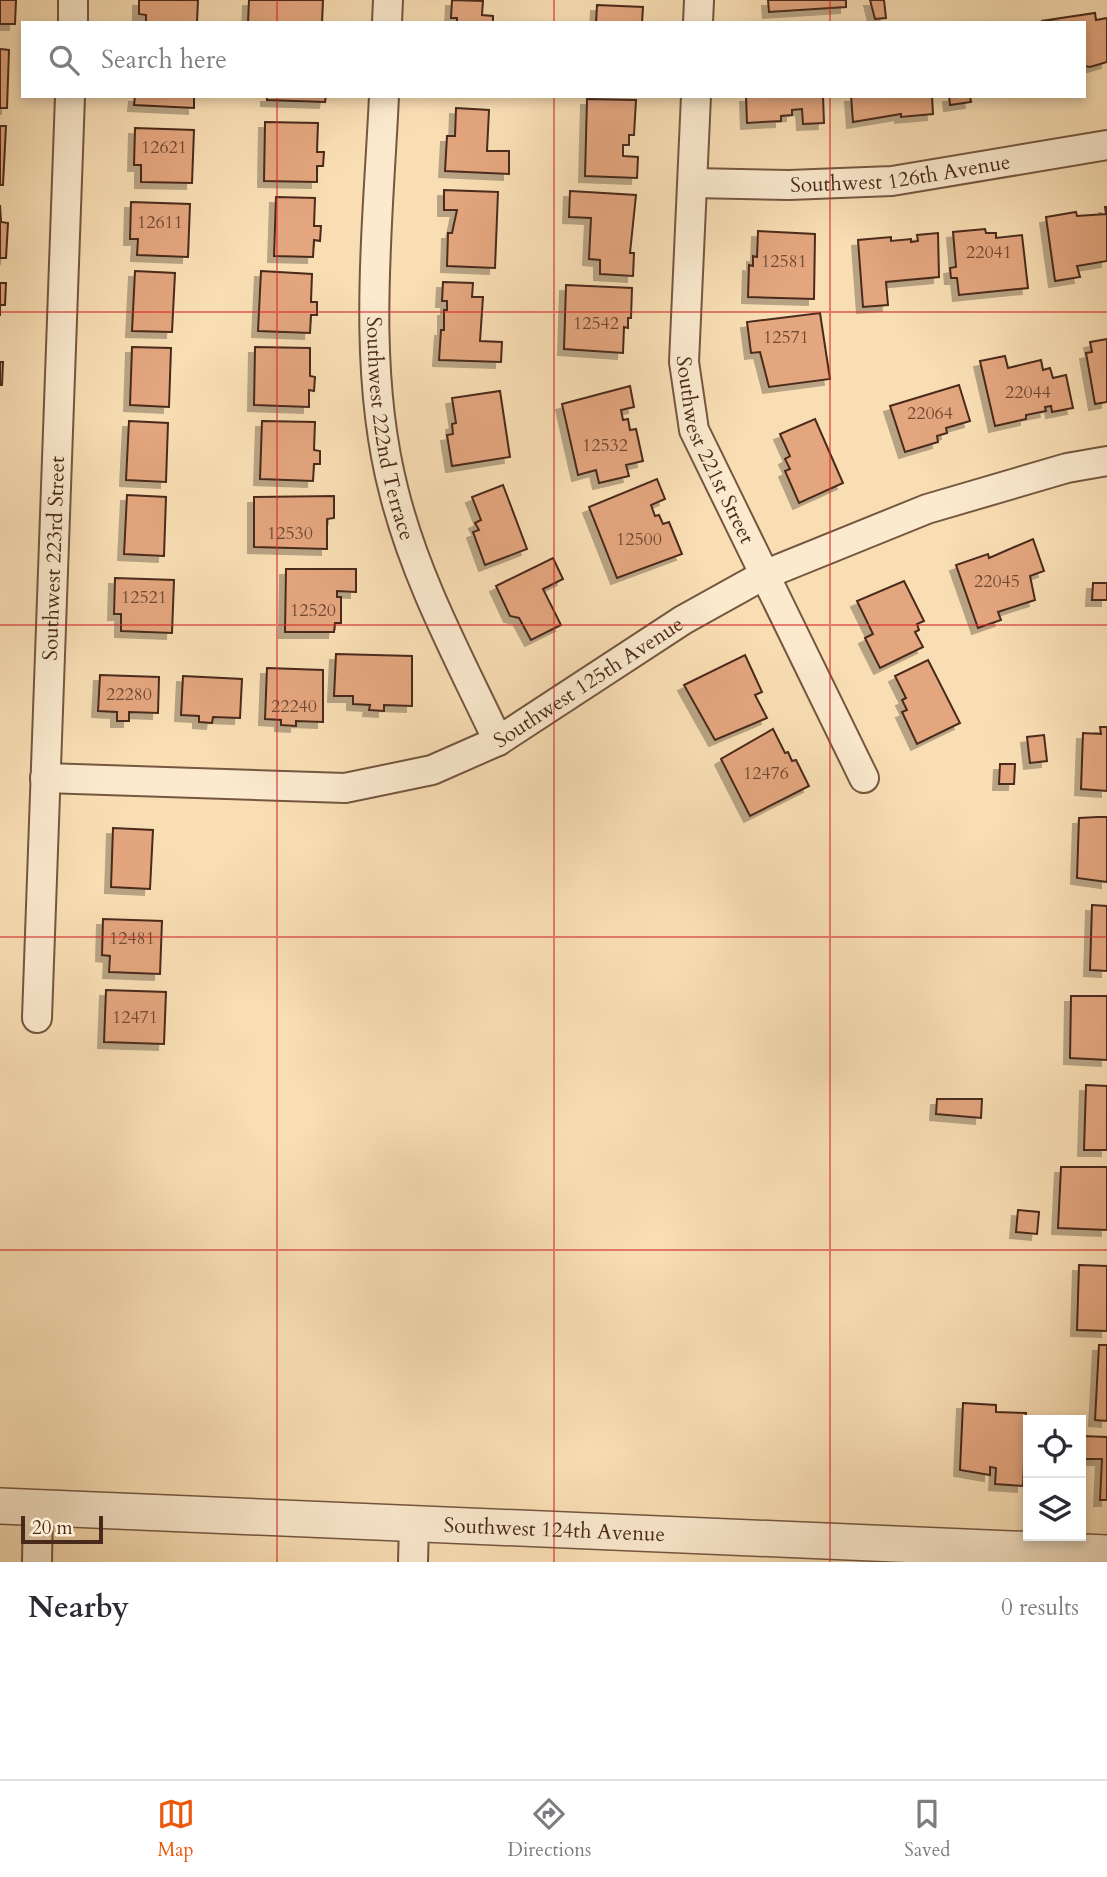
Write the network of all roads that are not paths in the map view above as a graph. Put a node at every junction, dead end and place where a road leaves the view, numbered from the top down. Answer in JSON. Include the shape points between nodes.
{"nodes":[{"id":1,"x":73,"y":0,"type":"edge"},
{"id":2,"x":388,"y":0,"type":"edge"},
{"id":3,"x":699,"y":0,"type":"edge"},
{"id":4,"x":72,"y":21,"type":"edge"},
{"id":5,"x":387,"y":21,"type":"edge"},
{"id":6,"x":698,"y":21,"type":"edge"},
{"id":7,"x":70,"y":98,"type":"edge"},
{"id":8,"x":384,"y":98,"type":"edge"},
{"id":9,"x":696,"y":98,"type":"edge"},
{"id":10,"x":1107,"y":145,"type":"edge"},
{"id":11,"x":693,"y":183,"type":"junction"},
{"id":12,"x":1107,"y":461,"type":"edge"},
{"id":13,"x":764,"y":575,"type":"junction"},
{"id":14,"x":498,"y":741,"type":"junction"},
{"id":15,"x":45,"y":778,"type":"junction"},
{"id":16,"x":864,"y":778,"type":"dead end"},
{"id":17,"x":37,"y":1018,"type":"dead end"},
{"id":18,"x":0,"y":1506,"type":"edge"},
{"id":19,"x":38,"y":1507,"type":"junction"},
{"id":20,"x":414,"y":1522,"type":"junction"},
{"id":21,"x":1107,"y":1553,"type":"edge"},
{"id":22,"x":37,"y":1562,"type":"edge"},
{"id":23,"x":414,"y":1562,"type":"edge"}],
"edges":[{"from":1,"to":4,"type":"street"},
{"from":2,"to":5,"type":"street"},
{"from":3,"to":6,"type":"street"},
{"from":7,"to":15,"type":"street","name":"Southwest 223rd Street"},
{"from":8,"to":14,"type":"street","name":"Southwest 222nd Terrace","via":[[376,289],[378,397],[394,492],[427,592]]},
{"from":9,"to":11,"type":"street","name":"Southwest 221st Street"},
{"from":10,"to":11,"type":"street","name":"Southwest 126th Avenue","via":[[892,181]]},
{"from":11,"to":13,"type":"street","name":"Southwest 221st Street","via":[[684,362],[694,430]]},
{"from":12,"to":13,"type":"street","name":"Southwest 125th Avenue","via":[[1067,468],[927,509]]},
{"from":13,"to":14,"type":"street","name":"Southwest 125th Avenue","via":[[683,620]]},
{"from":13,"to":16,"type":"street","name":"Southwest 221st Street"},
{"from":14,"to":15,"type":"street","name":"Southwest 125th Avenue","via":[[432,770],[345,788]]},
{"from":15,"to":17,"type":"street","name":"Southwest 223rd Street"},
{"from":18,"to":19,"type":"street","name":"Southwest 124th Avenue"},
{"from":19,"to":20,"type":"street","name":"Southwest 124th Avenue"},
{"from":19,"to":22,"type":"street"},
{"from":20,"to":21,"type":"street","name":"Southwest 124th Avenue"},
{"from":20,"to":23,"type":"street"}]}
